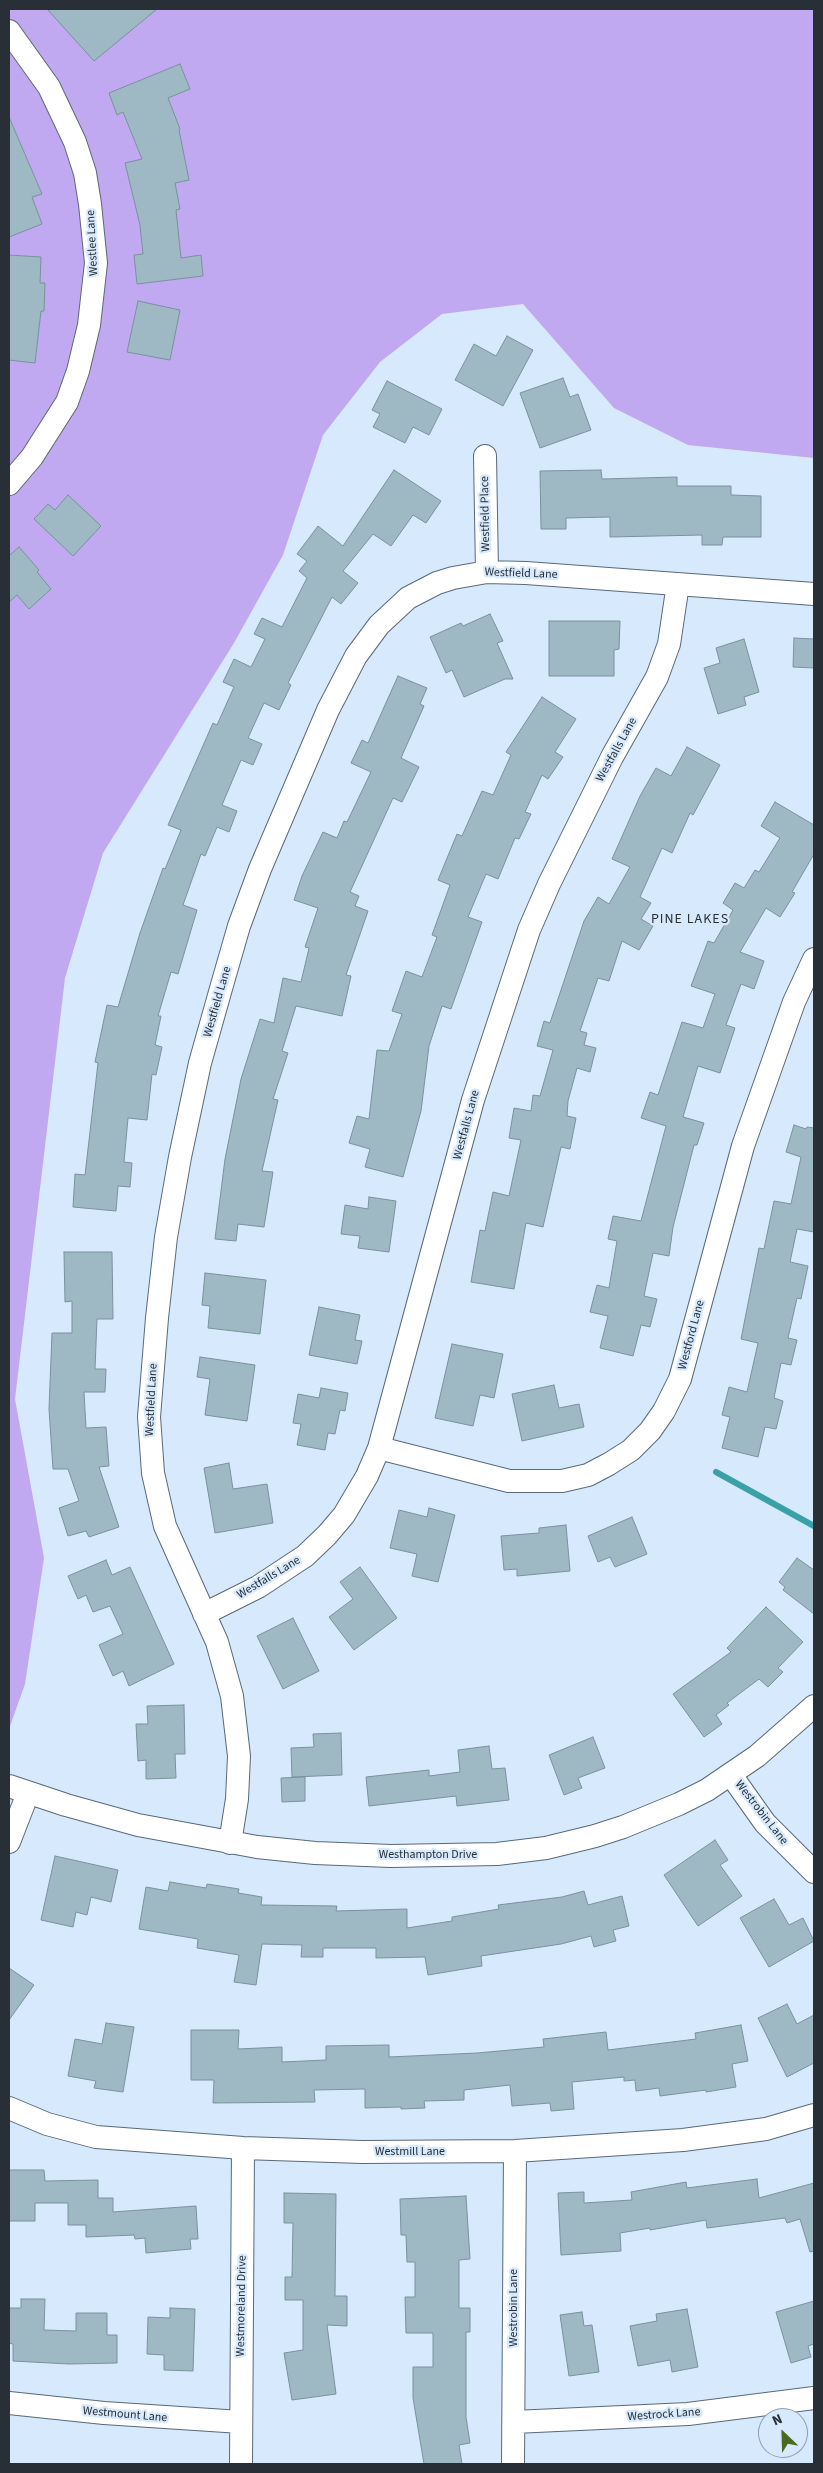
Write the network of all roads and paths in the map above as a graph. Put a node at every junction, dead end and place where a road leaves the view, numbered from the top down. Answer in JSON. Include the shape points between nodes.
{"nodes":[{"id":1,"x":9,"y":31,"type":"edge"},
{"id":2,"x":485,"y":456,"type":"dead end"},
{"id":3,"x":9,"y":484,"type":"edge"},
{"id":4,"x":487,"y":572,"type":"junction"},
{"id":5,"x":678,"y":584,"type":"junction"},
{"id":6,"x":814,"y":594,"type":"edge"},
{"id":7,"x":814,"y":959,"type":"edge"},
{"id":8,"x":379,"y":1448,"type":"junction"},
{"id":9,"x":204,"y":1614,"type":"junction"},
{"id":10,"x":814,"y":1706,"type":"edge"},
{"id":11,"x":731,"y":1775,"type":"junction"},
{"id":12,"x":18,"y":1790,"type":"edge"},
{"id":13,"x":9,"y":1842,"type":"edge"},
{"id":14,"x":230,"y":1843,"type":"junction"},
{"id":15,"x":814,"y":1872,"type":"edge"},
{"id":16,"x":9,"y":2108,"type":"edge"},
{"id":17,"x":814,"y":2115,"type":"edge"},
{"id":18,"x":243,"y":2148,"type":"junction"},
{"id":19,"x":515,"y":2151,"type":"junction"},
{"id":20,"x":814,"y":2398,"type":"edge"},
{"id":21,"x":9,"y":2403,"type":"edge"},
{"id":22,"x":241,"y":2422,"type":"junction"},
{"id":23,"x":514,"y":2422,"type":"junction"},
{"id":24,"x":241,"y":2464,"type":"edge"},
{"id":25,"x":514,"y":2464,"type":"edge"}],
"edges":[{"from":1,"to":3,"type":"street","name":"Westlee Lane","via":[[49,88],[75,142],[85,173],[96,263],[89,325],[67,402],[32,457]]},
{"from":2,"to":4,"type":"street","name":"Westfield Place"},
{"from":4,"to":5,"type":"street","name":"Westfield Lane"},
{"from":4,"to":9,"type":"street","name":"Westfield Lane","via":[[437,582],[408,598],[379,625],[356,656],[328,710],[260,869],[239,926],[200,1063],[166,1237],[149,1417],[153,1473],[165,1526]]},
{"from":5,"to":6,"type":"street","name":"Westfield Lane"},
{"from":5,"to":8,"type":"street","name":"Westfalls Lane","via":[[671,637],[657,677],[612,757],[549,884],[526,939],[473,1100]]},
{"from":7,"to":8,"type":"street","name":"Westford Lane","via":[[778,1043],[743,1146],[680,1379],[650,1431],[631,1450],[608,1464],[588,1475],[562,1481],[509,1481]]},
{"from":8,"to":9,"type":"street","name":"Westfalls Lane","via":[[358,1494],[327,1535],[283,1572]]},
{"from":9,"to":14,"type":"street","name":"Westfield Lane","via":[[226,1671],[238,1736],[238,1784]]},
{"from":10,"to":11,"type":"street","name":"Westhampton Drive"},
{"from":11,"to":14,"type":"street","name":"Westhampton Drive","via":[[680,1804],[623,1827],[523,1851],[472,1856],[390,1856],[315,1853]]},
{"from":11,"to":15,"type":"street","name":"Westrobin Lane","via":[[766,1823]]},
{"from":12,"to":13,"type":"street"},
{"from":12,"to":14,"type":"street","name":"Westhampton Drive","via":[[138,1824]]},
{"from":16,"to":18,"type":"street","name":"Westmill Lane","via":[[48,2124],[96,2137]]},
{"from":17,"to":19,"type":"street","name":"Westmill Lane","via":[[766,2129],[720,2136]]},
{"from":18,"to":19,"type":"street","name":"Westmill Lane","via":[[372,2152]]},
{"from":18,"to":22,"type":"street","name":"Westmoreland Drive"},
{"from":19,"to":23,"type":"street","name":"Westrobin Lane"},
{"from":20,"to":23,"type":"street","name":"Westrock Lane","via":[[688,2414]]},
{"from":21,"to":22,"type":"street","name":"Westmount Lane","via":[[112,2414]]},
{"from":22,"to":24,"type":"street","name":"Westmoreland Drive"},
{"from":23,"to":25,"type":"street","name":"Westrobin Lane"}]}
